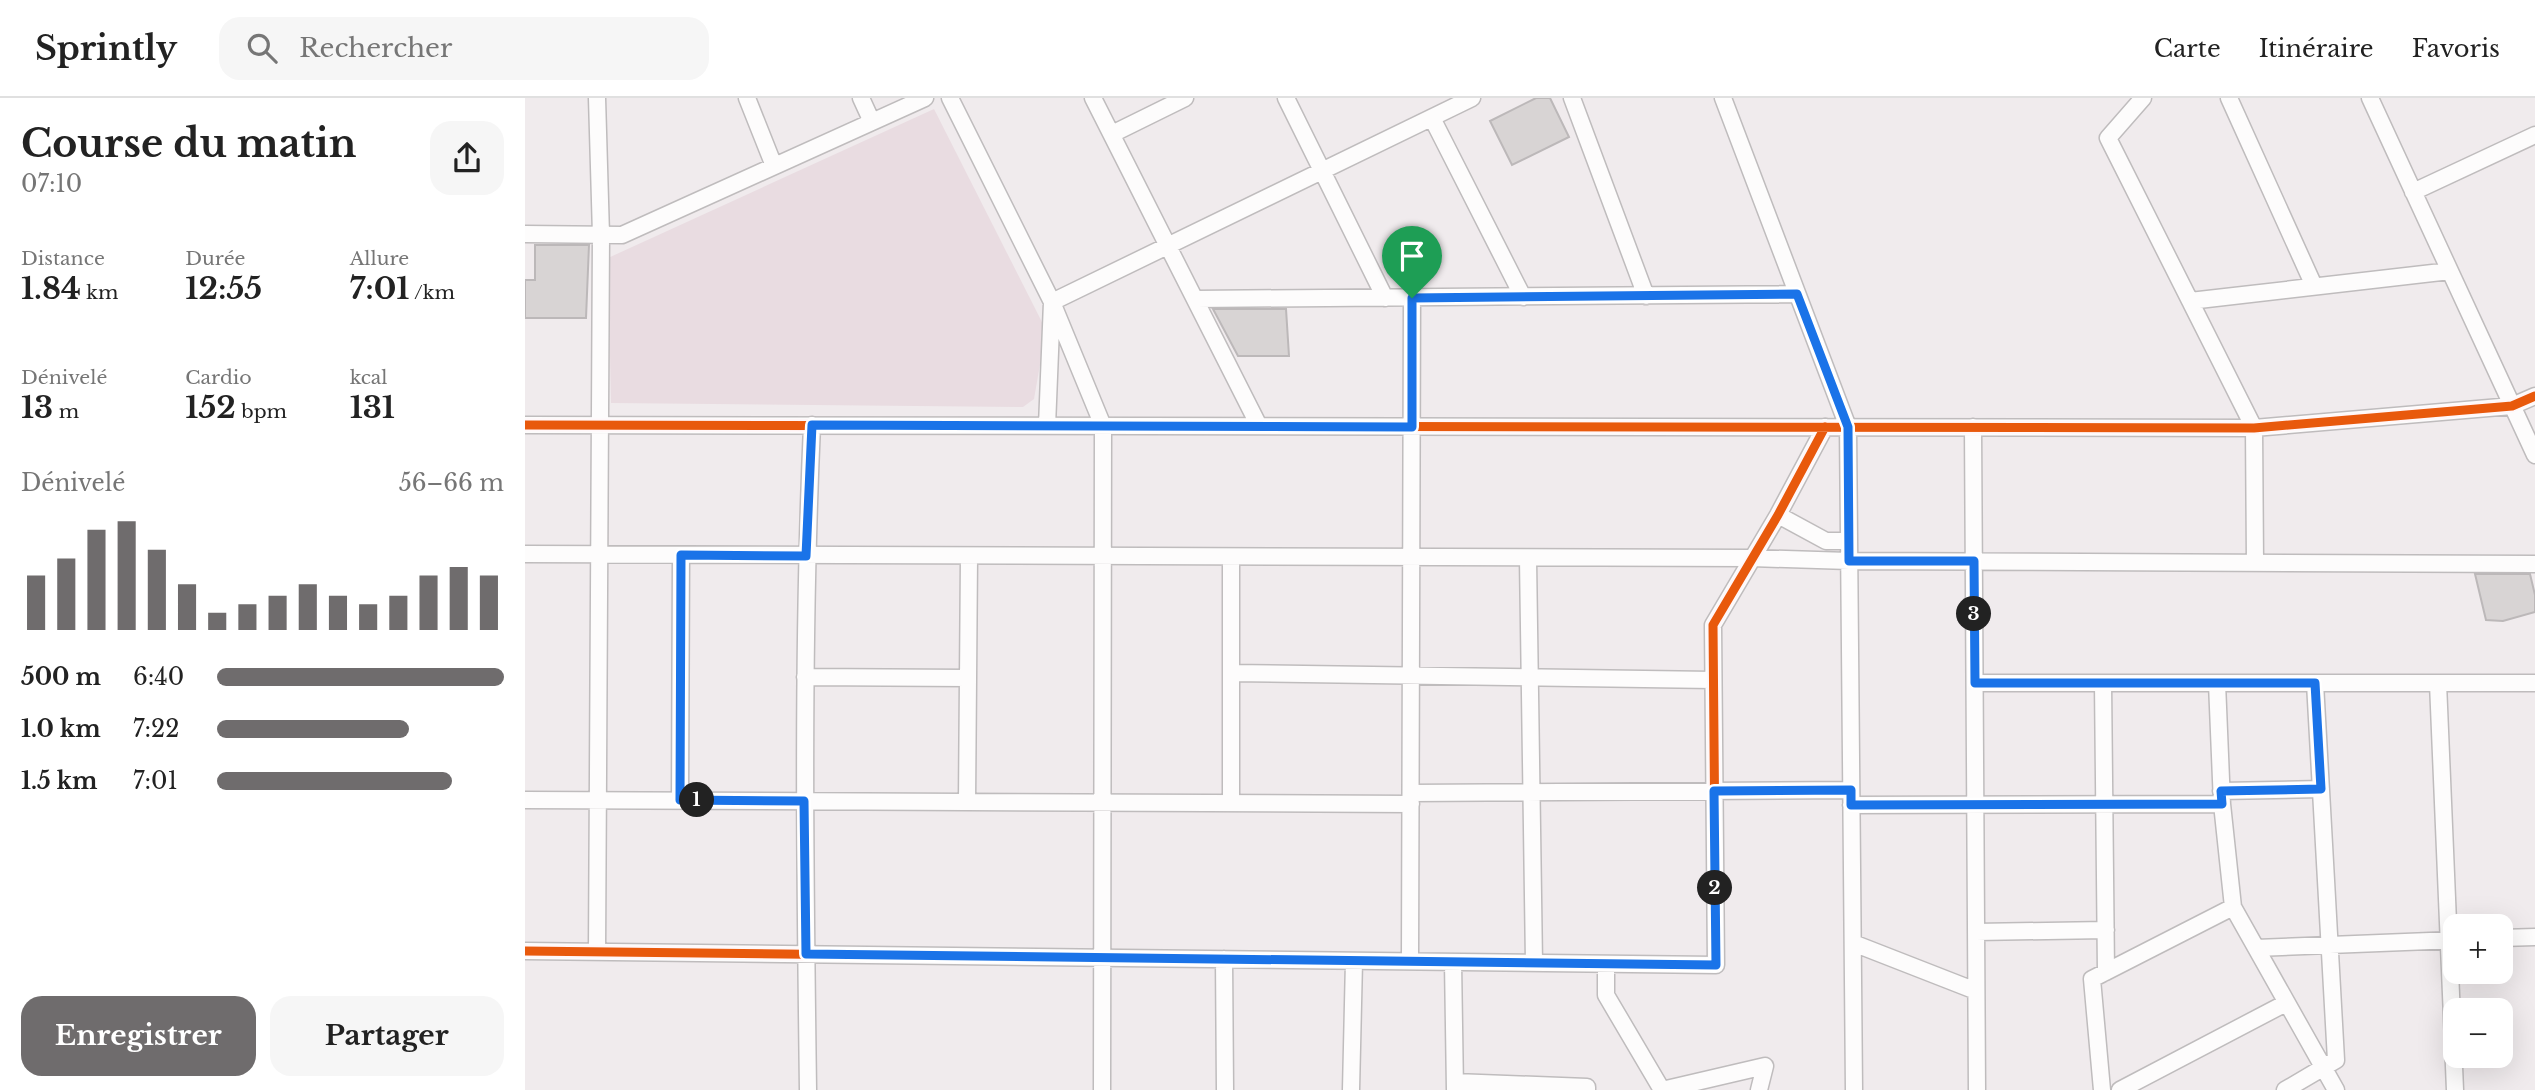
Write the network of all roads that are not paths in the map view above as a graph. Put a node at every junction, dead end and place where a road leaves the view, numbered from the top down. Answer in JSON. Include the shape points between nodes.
{"nodes":[{"id":1,"x":597,"y":98,"type":"edge"},
{"id":2,"x":747,"y":98,"type":"edge"},
{"id":3,"x":861,"y":98,"type":"edge"},
{"id":4,"x":925,"y":98,"type":"edge"},
{"id":5,"x":950,"y":98,"type":"edge"},
{"id":6,"x":1093,"y":98,"type":"edge"},
{"id":7,"x":1185,"y":98,"type":"edge"},
{"id":8,"x":1286,"y":98,"type":"edge"},
{"id":9,"x":1472,"y":98,"type":"edge"},
{"id":10,"x":1572,"y":98,"type":"edge"},
{"id":11,"x":1723,"y":98,"type":"edge"},
{"id":12,"x":2143,"y":98,"type":"edge"},
{"id":13,"x":2229,"y":98,"type":"edge"},
{"id":14,"x":2370,"y":98,"type":"edge"},
{"id":15,"x":1432,"y":118,"type":"junction"},
{"id":16,"x":872,"y":122,"type":"junction"},
{"id":17,"x":1111,"y":134,"type":"junction"},
{"id":18,"x":2535,"y":135,"type":"edge"},
{"id":19,"x":774,"y":166,"type":"junction"},
{"id":20,"x":1322,"y":171,"type":"junction"},
{"id":21,"x":2413,"y":192,"type":"junction"},
{"id":22,"x":525,"y":234,"type":"edge"},
{"id":23,"x":601,"y":235,"type":"junction"},
{"id":24,"x":1168,"y":245,"type":"junction"},
{"id":25,"x":2450,"y":271,"type":"junction"},
{"id":26,"x":2314,"y":286,"type":"junction"},
{"id":27,"x":1797,"y":294,"type":"junction"},
{"id":28,"x":1646,"y":296,"type":"junction"},
{"id":29,"x":1524,"y":297,"type":"junction"},
{"id":30,"x":1385,"y":298,"type":"junction"},
{"id":31,"x":1412,"y":298,"type":"junction"},
{"id":32,"x":1196,"y":299,"type":"junction"},
{"id":33,"x":2190,"y":300,"type":"junction"},
{"id":34,"x":1052,"y":302,"type":"junction"},
{"id":35,"x":2535,"y":396,"type":"edge"},
{"id":36,"x":2512,"y":406,"type":"junction"},
{"id":37,"x":525,"y":425,"type":"edge"},
{"id":38,"x":599,"y":425,"type":"junction"},
{"id":39,"x":812,"y":425,"type":"junction"},
{"id":40,"x":1047,"y":426,"type":"junction"},
{"id":41,"x":1103,"y":426,"type":"junction"},
{"id":42,"x":1259,"y":426,"type":"junction"},
{"id":43,"x":1412,"y":427,"type":"junction"},
{"id":44,"x":1825,"y":427,"type":"junction"},
{"id":45,"x":1848,"y":427,"type":"junction"},
{"id":46,"x":1973,"y":427,"type":"junction"},
{"id":47,"x":2254,"y":428,"type":"junction"},
{"id":48,"x":2535,"y":455,"type":"edge"},
{"id":49,"x":1778,"y":515,"type":"junction"},
{"id":50,"x":1849,"y":541,"type":"junction"},
{"id":51,"x":525,"y":554,"type":"edge"},
{"id":52,"x":599,"y":555,"type":"junction"},
{"id":53,"x":681,"y":555,"type":"junction"},
{"id":54,"x":806,"y":556,"type":"junction"},
{"id":55,"x":969,"y":557,"type":"junction"},
{"id":56,"x":1103,"y":557,"type":"junction"},
{"id":57,"x":1231,"y":558,"type":"junction"},
{"id":58,"x":1751,"y":558,"type":"junction"},
{"id":59,"x":1412,"y":559,"type":"junction"},
{"id":60,"x":1528,"y":559,"type":"junction"},
{"id":61,"x":1849,"y":561,"type":"junction"},
{"id":62,"x":1974,"y":561,"type":"junction"},
{"id":63,"x":2255,"y":563,"type":"junction"},
{"id":64,"x":2535,"y":564,"type":"edge"},
{"id":65,"x":1231,"y":673,"type":"junction"},
{"id":66,"x":1411,"y":676,"type":"junction"},
{"id":67,"x":805,"y":677,"type":"junction"},
{"id":68,"x":1530,"y":677,"type":"junction"},
{"id":69,"x":968,"y":678,"type":"junction"},
{"id":70,"x":1713,"y":680,"type":"junction"},
{"id":71,"x":1975,"y":683,"type":"junction"},
{"id":72,"x":2103,"y":683,"type":"junction"},
{"id":73,"x":2217,"y":683,"type":"junction"},
{"id":74,"x":2315,"y":683,"type":"junction"},
{"id":75,"x":2438,"y":683,"type":"junction"},
{"id":76,"x":2535,"y":683,"type":"edge"},
{"id":77,"x":2321,"y":789,"type":"junction"},
{"id":78,"x":1714,"y":791,"type":"junction"},
{"id":79,"x":1532,"y":792,"type":"junction"},
{"id":80,"x":1411,"y":798,"type":"junction"},
{"id":81,"x":1851,"y":798,"type":"junction"},
{"id":82,"x":2222,"y":798,"type":"junction"},
{"id":83,"x":525,"y":800,"type":"edge"},
{"id":84,"x":597,"y":800,"type":"junction"},
{"id":85,"x":680,"y":800,"type":"junction"},
{"id":86,"x":804,"y":801,"type":"junction"},
{"id":87,"x":967,"y":802,"type":"junction"},
{"id":88,"x":1103,"y":802,"type":"junction"},
{"id":89,"x":1231,"y":803,"type":"junction"},
{"id":90,"x":2104,"y":804,"type":"junction"},
{"id":91,"x":1975,"y":805,"type":"junction"},
{"id":92,"x":2233,"y":906,"type":"junction"},
{"id":93,"x":2451,"y":914,"type":"edge"},
{"id":94,"x":2106,"y":930,"type":"junction"},
{"id":95,"x":1976,"y":932,"type":"junction"},
{"id":96,"x":2535,"y":937,"type":"edge"},
{"id":97,"x":2513,"y":938,"type":"edge"},
{"id":98,"x":2443,"y":940,"type":"edge"},
{"id":99,"x":1853,"y":943,"type":"junction"},
{"id":100,"x":2330,"y":945,"type":"junction"},
{"id":101,"x":2256,"y":948,"type":"junction"},
{"id":102,"x":525,"y":951,"type":"edge"},
{"id":103,"x":597,"y":952,"type":"junction"},
{"id":104,"x":806,"y":954,"type":"junction"},
{"id":105,"x":1102,"y":958,"type":"junction"},
{"id":106,"x":1224,"y":959,"type":"junction"},
{"id":107,"x":1354,"y":961,"type":"junction"},
{"id":108,"x":1410,"y":961,"type":"junction"},
{"id":109,"x":1453,"y":962,"type":"junction"},
{"id":110,"x":1534,"y":963,"type":"junction"},
{"id":111,"x":1606,"y":964,"type":"junction"},
{"id":112,"x":2106,"y":972,"type":"junction"},
{"id":113,"x":2453,"y":984,"type":"edge"},
{"id":114,"x":1976,"y":991,"type":"junction"},
{"id":115,"x":2286,"y":1003,"type":"junction"},
{"id":116,"x":2322,"y":1068,"type":"junction"},
{"id":117,"x":1455,"y":1086,"type":"edge"},
{"id":118,"x":1511,"y":1087,"type":"edge"},
{"id":119,"x":808,"y":1090,"type":"edge"},
{"id":120,"x":1102,"y":1090,"type":"edge"},
{"id":121,"x":1225,"y":1090,"type":"edge"},
{"id":122,"x":1351,"y":1090,"type":"edge"},
{"id":123,"x":1587,"y":1090,"type":"edge"},
{"id":124,"x":1662,"y":1090,"type":"edge"},
{"id":125,"x":1759,"y":1090,"type":"edge"},
{"id":126,"x":1854,"y":1090,"type":"edge"},
{"id":127,"x":1977,"y":1090,"type":"edge"},
{"id":128,"x":2102,"y":1090,"type":"edge"},
{"id":129,"x":2120,"y":1090,"type":"edge"},
{"id":130,"x":2285,"y":1090,"type":"edge"},
{"id":131,"x":2336,"y":1090,"type":"edge"},
{"id":132,"x":2455,"y":1090,"type":"edge"}],
"edges":[{"from":1,"to":23,"type":"street"},
{"from":2,"to":19,"type":"street"},
{"from":3,"to":16,"type":"street"},
{"from":4,"to":16,"type":"street"},
{"from":5,"to":34,"type":"street"},
{"from":6,"to":17,"type":"street"},
{"from":7,"to":17,"type":"street"},
{"from":8,"to":20,"type":"street"},
{"from":9,"to":15,"type":"street"},
{"from":10,"to":28,"type":"street"},
{"from":11,"to":27,"type":"street"},
{"from":12,"to":33,"type":"street","via":[[2108,138]]},
{"from":13,"to":26,"type":"street"},
{"from":14,"to":21,"type":"street"},
{"from":15,"to":20,"type":"street"},
{"from":15,"to":29,"type":"street"},
{"from":16,"to":19,"type":"street"},
{"from":17,"to":24,"type":"street"},
{"from":18,"to":21,"type":"street"},
{"from":19,"to":23,"type":"street","via":[[622,235]]},
{"from":20,"to":24,"type":"street"},
{"from":20,"to":30,"type":"street"},
{"from":21,"to":25,"type":"street"},
{"from":22,"to":23,"type":"street"},
{"from":23,"to":38,"type":"street"},
{"from":24,"to":32,"type":"street"},
{"from":24,"to":34,"type":"street"},
{"from":25,"to":26,"type":"street"},
{"from":25,"to":36,"type":"street"},
{"from":26,"to":33,"type":"street"},
{"from":27,"to":28,"type":"street"},
{"from":27,"to":45,"type":"street"},
{"from":28,"to":29,"type":"street"},
{"from":29,"to":31,"type":"street"},
{"from":30,"to":31,"type":"street"},
{"from":30,"to":32,"type":"street"},
{"from":31,"to":43,"type":"street"},
{"from":32,"to":42,"type":"street"},
{"from":33,"to":47,"type":"street"},
{"from":34,"to":40,"type":"street"},
{"from":34,"to":41,"type":"street"},
{"from":35,"to":36,"type":"street"},
{"from":36,"to":47,"type":"street"},
{"from":36,"to":48,"type":"street"},
{"from":37,"to":38,"type":"street"},
{"from":38,"to":39,"type":"street"},
{"from":38,"to":52,"type":"street"},
{"from":39,"to":40,"type":"street"},
{"from":39,"to":54,"type":"street"},
{"from":40,"to":41,"type":"street"},
{"from":41,"to":42,"type":"street"},
{"from":41,"to":56,"type":"street"},
{"from":42,"to":43,"type":"street"},
{"from":43,"to":44,"type":"street"},
{"from":43,"to":59,"type":"street"},
{"from":44,"to":45,"type":"street"},
{"from":44,"to":49,"type":"street"},
{"from":45,"to":46,"type":"street"},
{"from":45,"to":50,"type":"street"},
{"from":46,"to":47,"type":"street"},
{"from":46,"to":62,"type":"street"},
{"from":47,"to":63,"type":"street"},
{"from":49,"to":50,"type":"street","via":[[1826,541]]},
{"from":49,"to":58,"type":"street"},
{"from":50,"to":61,"type":"street"},
{"from":51,"to":52,"type":"street"},
{"from":52,"to":53,"type":"street"},
{"from":52,"to":84,"type":"street"},
{"from":53,"to":54,"type":"street"},
{"from":53,"to":85,"type":"street"},
{"from":54,"to":55,"type":"street"},
{"from":54,"to":67,"type":"street"},
{"from":55,"to":56,"type":"street"},
{"from":55,"to":69,"type":"street"},
{"from":56,"to":57,"type":"street"},
{"from":56,"to":88,"type":"street"},
{"from":57,"to":59,"type":"street"},
{"from":57,"to":65,"type":"street"},
{"from":58,"to":60,"type":"street"},
{"from":58,"to":61,"type":"street"},
{"from":58,"to":70,"type":"street","via":[[1713,625]]},
{"from":59,"to":60,"type":"street"},
{"from":59,"to":66,"type":"street"},
{"from":60,"to":68,"type":"street"},
{"from":61,"to":62,"type":"street"},
{"from":61,"to":81,"type":"street"},
{"from":62,"to":63,"type":"street"},
{"from":62,"to":71,"type":"street"},
{"from":63,"to":64,"type":"street"},
{"from":65,"to":66,"type":"street"},
{"from":65,"to":89,"type":"street"},
{"from":66,"to":68,"type":"street"},
{"from":66,"to":80,"type":"street"},
{"from":67,"to":69,"type":"street"},
{"from":67,"to":86,"type":"street"},
{"from":68,"to":70,"type":"street"},
{"from":68,"to":79,"type":"street"},
{"from":69,"to":87,"type":"street"},
{"from":70,"to":78,"type":"street"},
{"from":71,"to":72,"type":"street"},
{"from":71,"to":91,"type":"street"},
{"from":72,"to":73,"type":"street"},
{"from":72,"to":90,"type":"street"},
{"from":73,"to":74,"type":"street"},
{"from":73,"to":82,"type":"street"},
{"from":74,"to":75,"type":"street"},
{"from":74,"to":77,"type":"street"},
{"from":75,"to":76,"type":"street"},
{"from":75,"to":93,"type":"street"},
{"from":77,"to":82,"type":"street"},
{"from":77,"to":100,"type":"street"},
{"from":78,"to":79,"type":"street"},
{"from":78,"to":81,"type":"street"},
{"from":78,"to":111,"type":"street","via":[[1716,965]]},
{"from":79,"to":80,"type":"street"},
{"from":79,"to":110,"type":"street"},
{"from":80,"to":89,"type":"street"},
{"from":80,"to":108,"type":"street"},
{"from":81,"to":91,"type":"street"},
{"from":81,"to":99,"type":"street"},
{"from":82,"to":90,"type":"street"},
{"from":82,"to":92,"type":"street"},
{"from":83,"to":84,"type":"street"},
{"from":84,"to":85,"type":"street"},
{"from":84,"to":103,"type":"street"},
{"from":85,"to":86,"type":"street"},
{"from":86,"to":87,"type":"street"},
{"from":86,"to":104,"type":"street"},
{"from":87,"to":88,"type":"street"},
{"from":88,"to":89,"type":"street"},
{"from":88,"to":105,"type":"street"},
{"from":90,"to":91,"type":"street"},
{"from":90,"to":94,"type":"street"},
{"from":91,"to":95,"type":"street"},
{"from":92,"to":101,"type":"street"},
{"from":92,"to":112,"type":"street"},
{"from":94,"to":95,"type":"street"},
{"from":94,"to":112,"type":"street"},
{"from":95,"to":114,"type":"street"},
{"from":96,"to":97,"type":"street"},
{"from":98,"to":100,"type":"street"},
{"from":99,"to":114,"type":"street"},
{"from":99,"to":126,"type":"street"},
{"from":100,"to":101,"type":"street"},
{"from":100,"to":116,"type":"street","via":[[2336,1060]]},
{"from":101,"to":115,"type":"street"},
{"from":102,"to":103,"type":"street"},
{"from":103,"to":104,"type":"street"},
{"from":104,"to":105,"type":"street"},
{"from":104,"to":119,"type":"street"},
{"from":105,"to":106,"type":"street"},
{"from":105,"to":120,"type":"street"},
{"from":106,"to":107,"type":"street"},
{"from":106,"to":121,"type":"street"},
{"from":107,"to":108,"type":"street"},
{"from":107,"to":122,"type":"street"},
{"from":108,"to":109,"type":"street"},
{"from":109,"to":110,"type":"street"},
{"from":109,"to":117,"type":"street"},
{"from":110,"to":111,"type":"street"},
{"from":111,"to":124,"type":"street","via":[[1606,995]]},
{"from":112,"to":128,"type":"street","via":[[2092,979]]},
{"from":113,"to":132,"type":"street"},
{"from":114,"to":127,"type":"street"},
{"from":115,"to":116,"type":"street"},
{"from":115,"to":129,"type":"street"},
{"from":116,"to":130,"type":"street"},
{"from":116,"to":131,"type":"street"},
{"from":117,"to":118,"type":"street"},
{"from":118,"to":123,"type":"street"},
{"from":124,"to":125,"type":"street","via":[[1765,1066]]}]}
